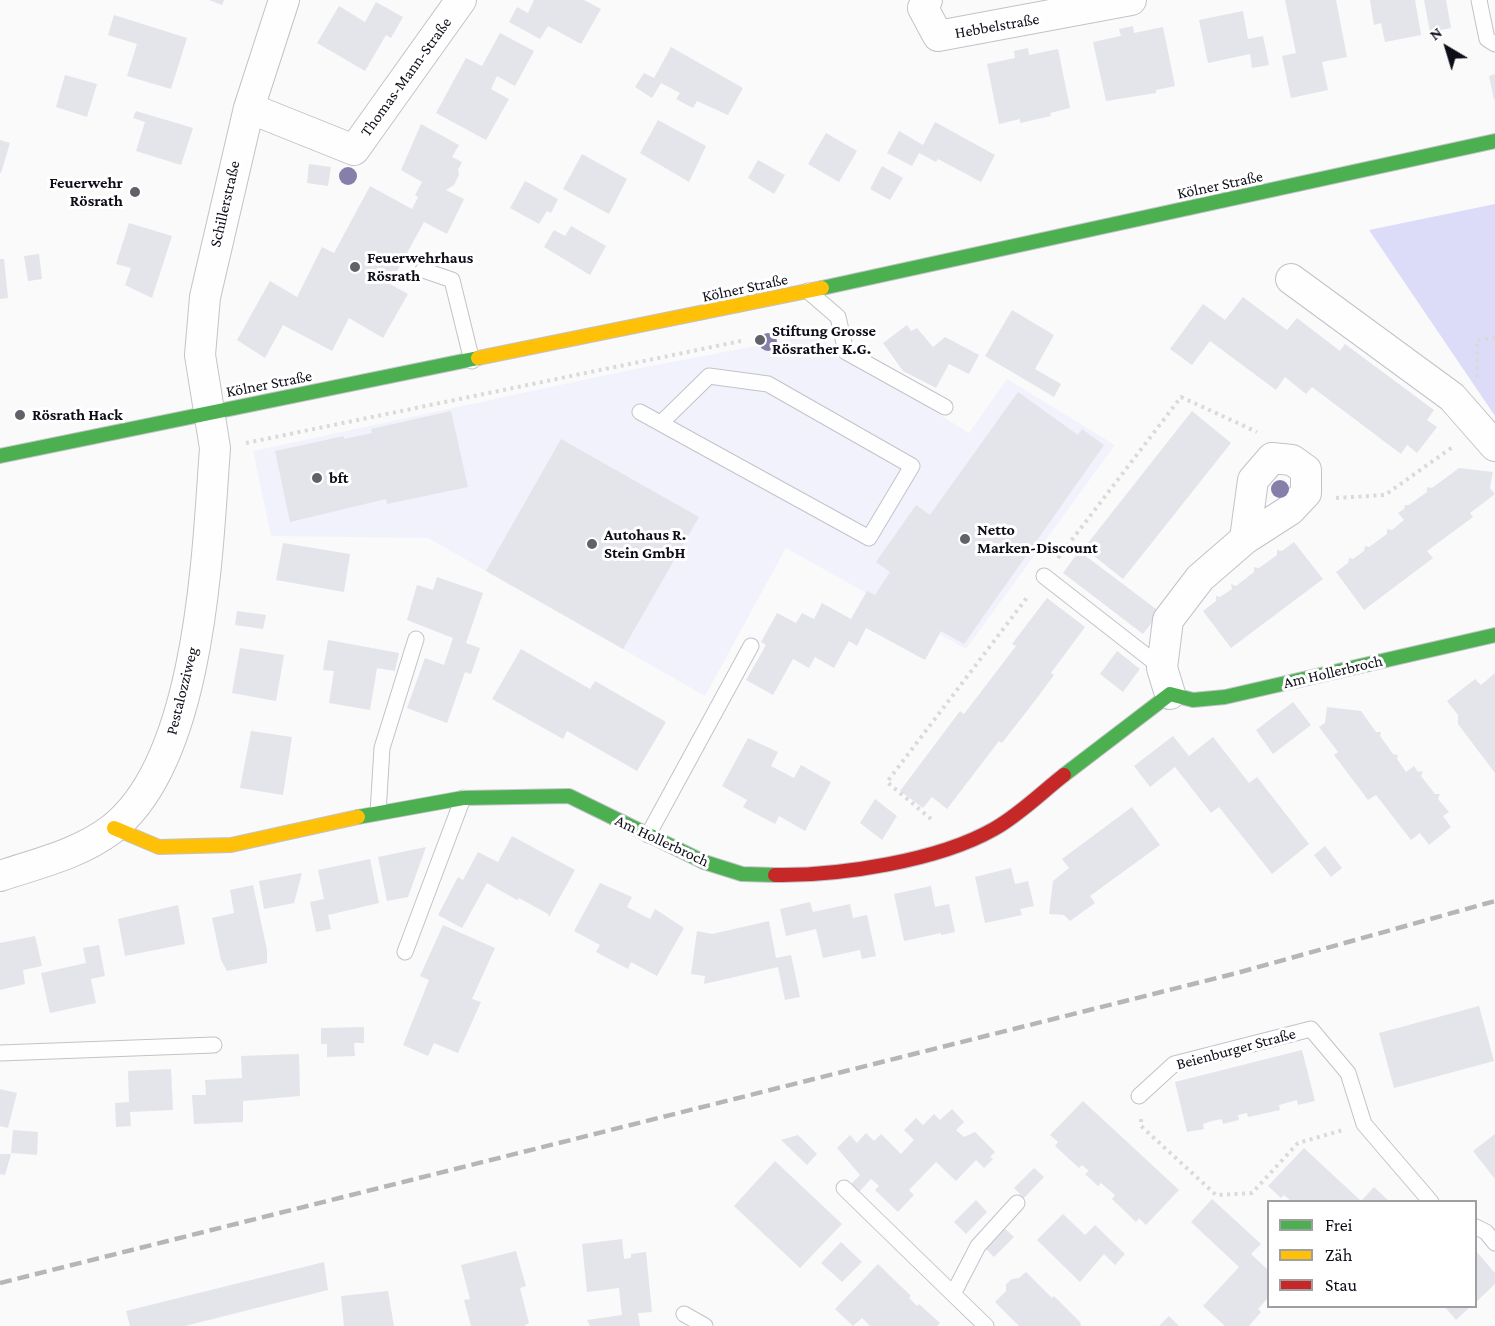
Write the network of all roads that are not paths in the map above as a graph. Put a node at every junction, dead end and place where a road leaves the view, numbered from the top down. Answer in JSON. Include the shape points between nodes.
{"nodes":[{"id":1,"x":284,"y":0,"type":"edge"},
{"id":2,"x":461,"y":0,"type":"edge"},
{"id":3,"x":927,"y":0,"type":"edge"},
{"id":4,"x":1131,"y":0,"type":"edge"},
{"id":5,"x":1479,"y":0,"type":"edge"},
{"id":6,"x":1495,"y":44,"type":"edge"},
{"id":7,"x":249,"y":108,"type":"junction"},
{"id":8,"x":1495,"y":141,"type":"edge"},
{"id":9,"x":423,"y":270,"type":"dead end"},
{"id":10,"x":1291,"y":279,"type":"dead end"},
{"id":11,"x":808,"y":291,"type":"junction"},
{"id":12,"x":472,"y":361,"type":"junction"},
{"id":13,"x":945,"y":407,"type":"dead end"},
{"id":14,"x":639,"y":412,"type":"dead end"},
{"id":15,"x":209,"y":413,"type":"junction"},
{"id":16,"x":661,"y":423,"type":"junction"},
{"id":17,"x":1487,"y":437,"type":"edge"},
{"id":18,"x":0,"y":456,"type":"edge"},
{"id":19,"x":1245,"y":539,"type":"junction"},
{"id":20,"x":1044,"y":576,"type":"dead end"},
{"id":21,"x":1495,"y":635,"type":"edge"},
{"id":22,"x":416,"y":639,"type":"dead end"},
{"id":23,"x":751,"y":646,"type":"dead end"},
{"id":24,"x":1166,"y":681,"type":"junction"},
{"id":25,"x":463,"y":798,"type":"junction"},
{"id":26,"x":378,"y":813,"type":"junction"},
{"id":27,"x":114,"y":828,"type":"junction"},
{"id":28,"x":648,"y":835,"type":"junction"},
{"id":29,"x":0,"y":876,"type":"edge"},
{"id":30,"x":405,"y":952,"type":"dead end"},
{"id":31,"x":214,"y":1045,"type":"dead end"},
{"id":32,"x":0,"y":1053,"type":"edge"},
{"id":33,"x":1139,"y":1096,"type":"road end"},
{"id":34,"x":844,"y":1188,"type":"dead end"},
{"id":35,"x":1429,"y":1200,"type":"edge"},
{"id":36,"x":1017,"y":1203,"type":"dead end"},
{"id":37,"x":1477,"y":1228,"type":"edge"},
{"id":38,"x":1495,"y":1243,"type":"edge"},
{"id":39,"x":953,"y":1294,"type":"junction"},
{"id":40,"x":684,"y":1314,"type":"dead end"},
{"id":41,"x":705,"y":1326,"type":"edge"},
{"id":42,"x":986,"y":1326,"type":"edge"}],
"edges":[{"from":1,"to":7,"type":"street","name":"Schillerstraße"},
{"from":2,"to":7,"type":"street","name":"Thomas-Mann-Straße","via":[[354,150]]},
{"from":3,"to":4,"type":"street","name":"Hebbelstraße","via":[[923,8],[938,36]]},
{"from":5,"to":6,"type":"lane","via":[[1487,39]]},
{"from":7,"to":15,"type":"street","name":"Schillerstraße","via":[[205,297],[200,355]]},
{"from":8,"to":11,"type":"main road","name":"Kölner Straße"},
{"from":9,"to":12,"type":"lane","via":[[452,280]]},
{"from":10,"to":17,"type":"street","via":[[1452,397]]},
{"from":11,"to":12,"type":"main road","name":"Kölner Straße"},
{"from":11,"to":13,"type":"lane","via":[[838,317],[846,352]]},
{"from":12,"to":15,"type":"main road","name":"Kölner Straße"},
{"from":14,"to":16,"type":"lane"},
{"from":15,"to":18,"type":"main road","name":"Kölner Straße"},
{"from":15,"to":27,"type":"street","name":"Pestalozziweg","via":[[215,448],[207,566],[178,721],[153,782]]},
{"from":16,"to":16,"type":"lane","via":[[869,538],[912,466],[768,384],[710,376]]},
{"from":19,"to":19,"type":"street","via":[[1290,510],[1306,493],[1306,470],[1292,460],[1272,458],[1253,480]]},
{"from":19,"to":24,"type":"street","via":[[1200,579],[1168,620]]},
{"from":20,"to":24,"type":"lane"},
{"from":21,"to":24,"type":"main road","name":"Am Hollerbroch","via":[[1225,697],[1193,700]]},
{"from":22,"to":26,"type":"lane","via":[[382,748]]},
{"from":23,"to":28,"type":"lane"},
{"from":24,"to":28,"type":"main road","name":"Am Hollerbroch","via":[[994,829],[937,852],[848,871],[742,874],[705,862]]},
{"from":25,"to":26,"type":"main road","name":"Am Hollerbroch"},
{"from":25,"to":28,"type":"main road","name":"Am Hollerbroch","via":[[569,796]]},
{"from":25,"to":30,"type":"lane"},
{"from":26,"to":27,"type":"main road","name":"Am Hollerbroch","via":[[231,844],[159,847]]},
{"from":27,"to":29,"type":"street","name":"Pestalozziweg","via":[[79,850]]},
{"from":31,"to":32,"type":"lane"},
{"from":33,"to":35,"type":"lane","name":"Beienburger Straße","via":[[1174,1064],[1311,1029],[1348,1073],[1364,1124]]},
{"from":34,"to":39,"type":"lane"},
{"from":36,"to":39,"type":"lane","via":[[978,1246]]},
{"from":37,"to":38,"type":"lane"},
{"from":39,"to":42,"type":"lane"},
{"from":40,"to":41,"type":"lane"}]}
